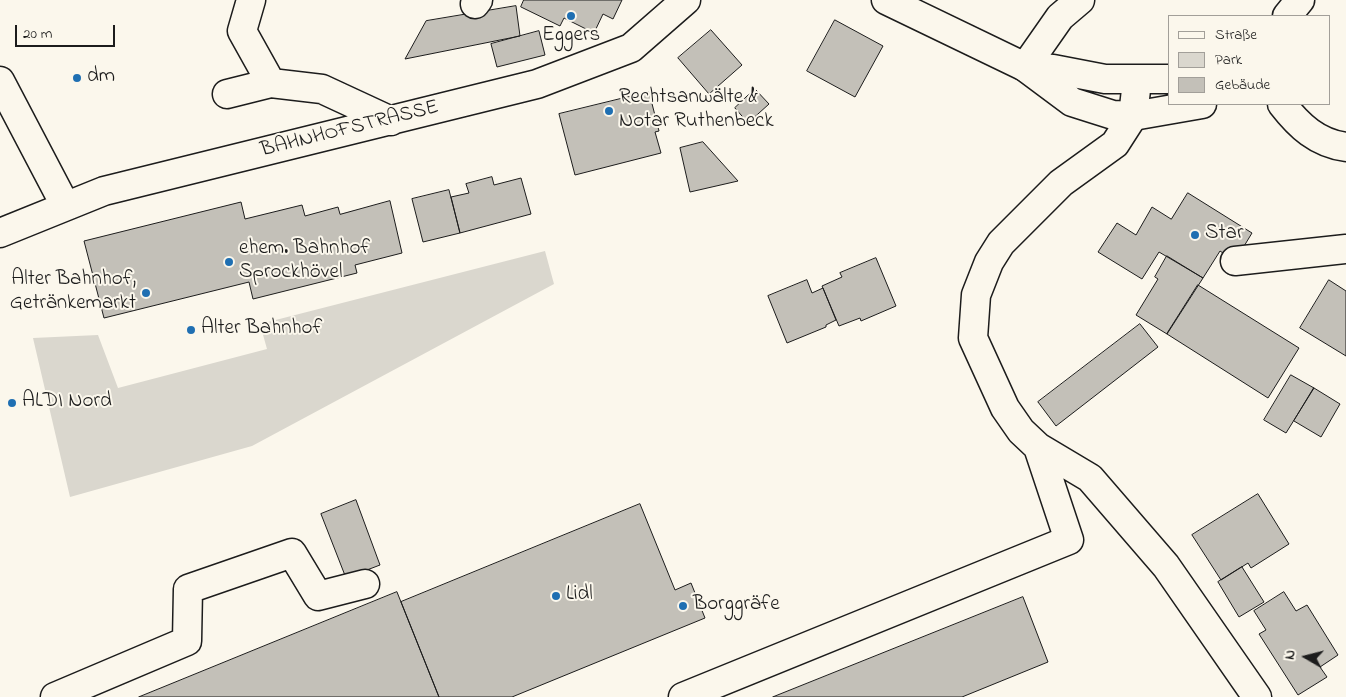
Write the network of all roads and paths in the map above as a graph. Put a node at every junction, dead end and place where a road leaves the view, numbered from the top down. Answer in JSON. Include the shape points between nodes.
{"nodes":[{"id":1,"x":251,"y":0,"type":"edge"},
{"id":2,"x":686,"y":0,"type":"edge"},
{"id":3,"x":886,"y":0,"type":"edge"},
{"id":4,"x":1080,"y":0,"type":"edge"},
{"id":5,"x":1300,"y":0,"type":"edge"},
{"id":6,"x":1288,"y":15,"type":"edge"},
{"id":7,"x":1025,"y":67,"type":"junction"},
{"id":8,"x":1168,"y":79,"type":"edge"},
{"id":9,"x":0,"y":81,"type":"edge"},
{"id":10,"x":1136,"y":81,"type":"junction"},
{"id":11,"x":271,"y":83,"type":"junction"},
{"id":12,"x":228,"y":94,"type":"dead end"},
{"id":13,"x":1196,"y":105,"type":"edge"},
{"id":14,"x":1283,"y":105,"type":"edge"},
{"id":15,"x":1133,"y":116,"type":"junction"},
{"id":16,"x":391,"y":122,"type":"junction"},
{"id":17,"x":1342,"y":150,"type":"edge"},
{"id":18,"x":66,"y":204,"type":"junction"},
{"id":19,"x":0,"y":233,"type":"edge"},
{"id":20,"x":1346,"y":249,"type":"edge"},
{"id":21,"x":1235,"y":261,"type":"dead end"},
{"id":22,"x":1038,"y":447,"type":"junction"},
{"id":23,"x":365,"y":584,"type":"dead end"},
{"id":24,"x":55,"y":697,"type":"edge"},
{"id":25,"x":683,"y":697,"type":"edge"},
{"id":26,"x":1257,"y":697,"type":"edge"}],
"edges":[{"from":1,"to":11,"type":"street","via":[[242,31]]},
{"from":2,"to":16,"type":"street","name":"BAHNHOFSTRASSE","via":[[631,48],[537,84]]},
{"from":3,"to":7,"type":"street"},
{"from":4,"to":7,"type":"street","via":[[1060,17]]},
{"from":5,"to":6,"type":"street"},
{"from":7,"to":10,"type":"street","via":[[1053,68],[1105,80]]},
{"from":7,"to":15,"type":"street","via":[[1072,102],[1113,115]]},
{"from":8,"to":10,"type":"street"},
{"from":9,"to":18,"type":"street"},
{"from":10,"to":15,"type":"street"},
{"from":11,"to":12,"type":"street"},
{"from":11,"to":16,"type":"street","via":[[322,89]]},
{"from":13,"to":15,"type":"street"},
{"from":14,"to":17,"type":"street","via":[[1298,124],[1318,139]]},
{"from":15,"to":22,"type":"street","via":[[1115,144],[1061,184],[1010,231],[989,262],[976,295],[973,338],[1005,408]]},
{"from":16,"to":18,"type":"street","name":"BAHNHOFSTRASSE","via":[[192,168]]},
{"from":18,"to":19,"type":"street","name":"BAHNHOFSTRASSE"},
{"from":20,"to":21,"type":"street"},
{"from":22,"to":25,"type":"street","via":[[1069,540]]},
{"from":22,"to":26,"type":"street","via":[[1090,478],[1166,566]]},
{"from":23,"to":24,"type":"street","via":[[318,596],[292,553],[188,590],[187,642]]}]}
